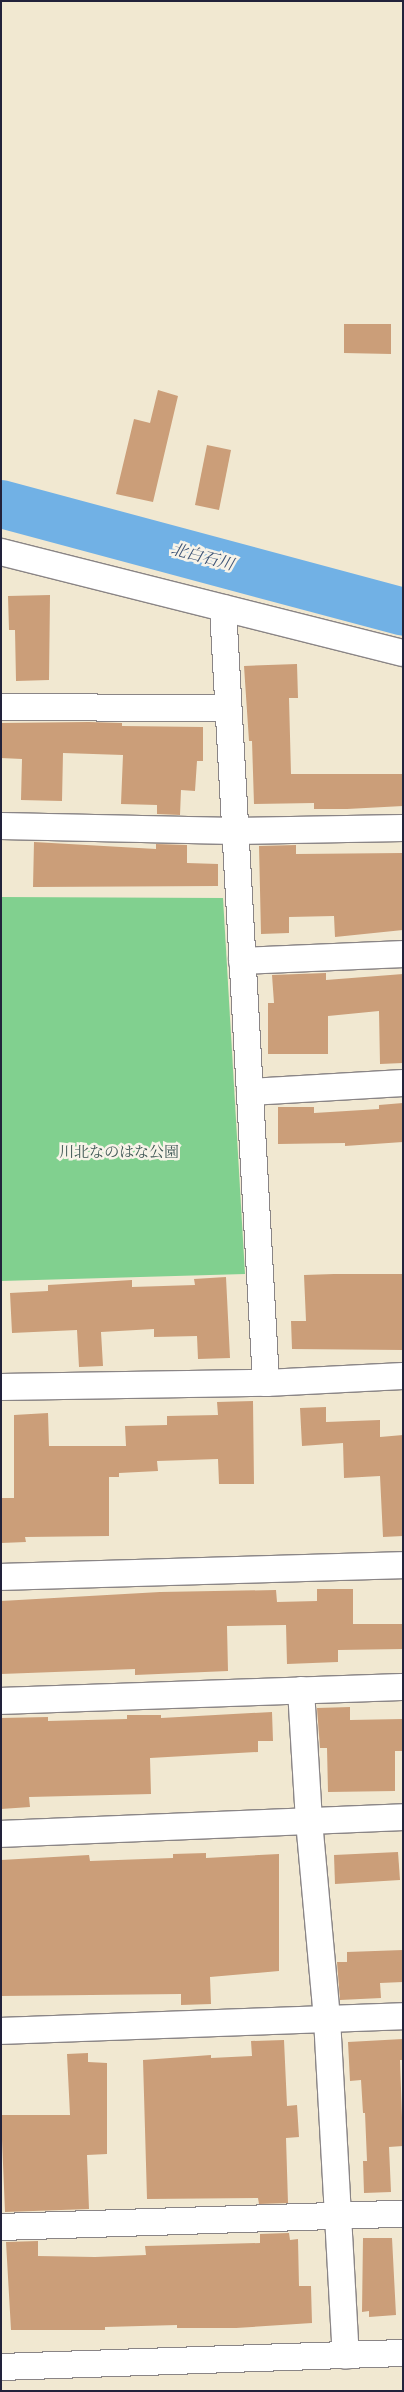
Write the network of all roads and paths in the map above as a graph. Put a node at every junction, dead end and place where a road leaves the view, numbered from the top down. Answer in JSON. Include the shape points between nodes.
{"nodes":[{"id":1,"x":1,"y":552,"type":"edge"},
{"id":2,"x":223,"y":608,"type":"junction"},
{"id":3,"x":403,"y":653,"type":"edge"},
{"id":4,"x":1,"y":707,"type":"edge"},
{"id":5,"x":228,"y":708,"type":"junction"},
{"id":6,"x":1,"y":826,"type":"edge"},
{"id":7,"x":403,"y":828,"type":"edge"},
{"id":8,"x":235,"y":831,"type":"junction"},
{"id":9,"x":403,"y":954,"type":"edge"},
{"id":10,"x":242,"y":961,"type":"junction"},
{"id":11,"x":403,"y":1082,"type":"edge"},
{"id":12,"x":250,"y":1092,"type":"junction"},
{"id":13,"x":403,"y":1376,"type":"edge"},
{"id":14,"x":266,"y":1382,"type":"junction"},
{"id":15,"x":1,"y":1387,"type":"edge"},
{"id":16,"x":403,"y":1565,"type":"edge"},
{"id":17,"x":1,"y":1577,"type":"edge"},
{"id":18,"x":403,"y":1687,"type":"edge"},
{"id":19,"x":301,"y":1690,"type":"junction"},
{"id":20,"x":1,"y":1701,"type":"edge"},
{"id":21,"x":403,"y":1817,"type":"edge"},
{"id":22,"x":308,"y":1822,"type":"junction"},
{"id":23,"x":1,"y":1834,"type":"edge"},
{"id":24,"x":403,"y":2016,"type":"edge"},
{"id":25,"x":327,"y":2019,"type":"junction"},
{"id":26,"x":1,"y":2031,"type":"edge"},
{"id":27,"x":403,"y":2214,"type":"edge"},
{"id":28,"x":337,"y":2216,"type":"junction"},
{"id":29,"x":1,"y":2227,"type":"edge"},
{"id":30,"x":403,"y":2353,"type":"edge"},
{"id":31,"x":346,"y":2355,"type":"junction"},
{"id":32,"x":1,"y":2367,"type":"edge"}],
"edges":[{"from":1,"to":2,"type":"street"},
{"from":2,"to":3,"type":"street"},
{"from":2,"to":5,"type":"street"},
{"from":4,"to":5,"type":"street"},
{"from":5,"to":8,"type":"street"},
{"from":6,"to":8,"type":"street"},
{"from":7,"to":8,"type":"street"},
{"from":8,"to":10,"type":"street"},
{"from":9,"to":10,"type":"street"},
{"from":10,"to":12,"type":"street"},
{"from":11,"to":12,"type":"street"},
{"from":12,"to":14,"type":"street"},
{"from":13,"to":14,"type":"street"},
{"from":14,"to":15,"type":"street"},
{"from":16,"to":17,"type":"street"},
{"from":18,"to":19,"type":"street"},
{"from":19,"to":20,"type":"street"},
{"from":19,"to":22,"type":"street"},
{"from":21,"to":22,"type":"street"},
{"from":22,"to":23,"type":"street"},
{"from":22,"to":25,"type":"street"},
{"from":24,"to":25,"type":"street"},
{"from":25,"to":26,"type":"street"},
{"from":25,"to":28,"type":"street"},
{"from":27,"to":28,"type":"street"},
{"from":28,"to":29,"type":"street"},
{"from":28,"to":31,"type":"street"},
{"from":30,"to":31,"type":"street"},
{"from":31,"to":32,"type":"street"}]}
